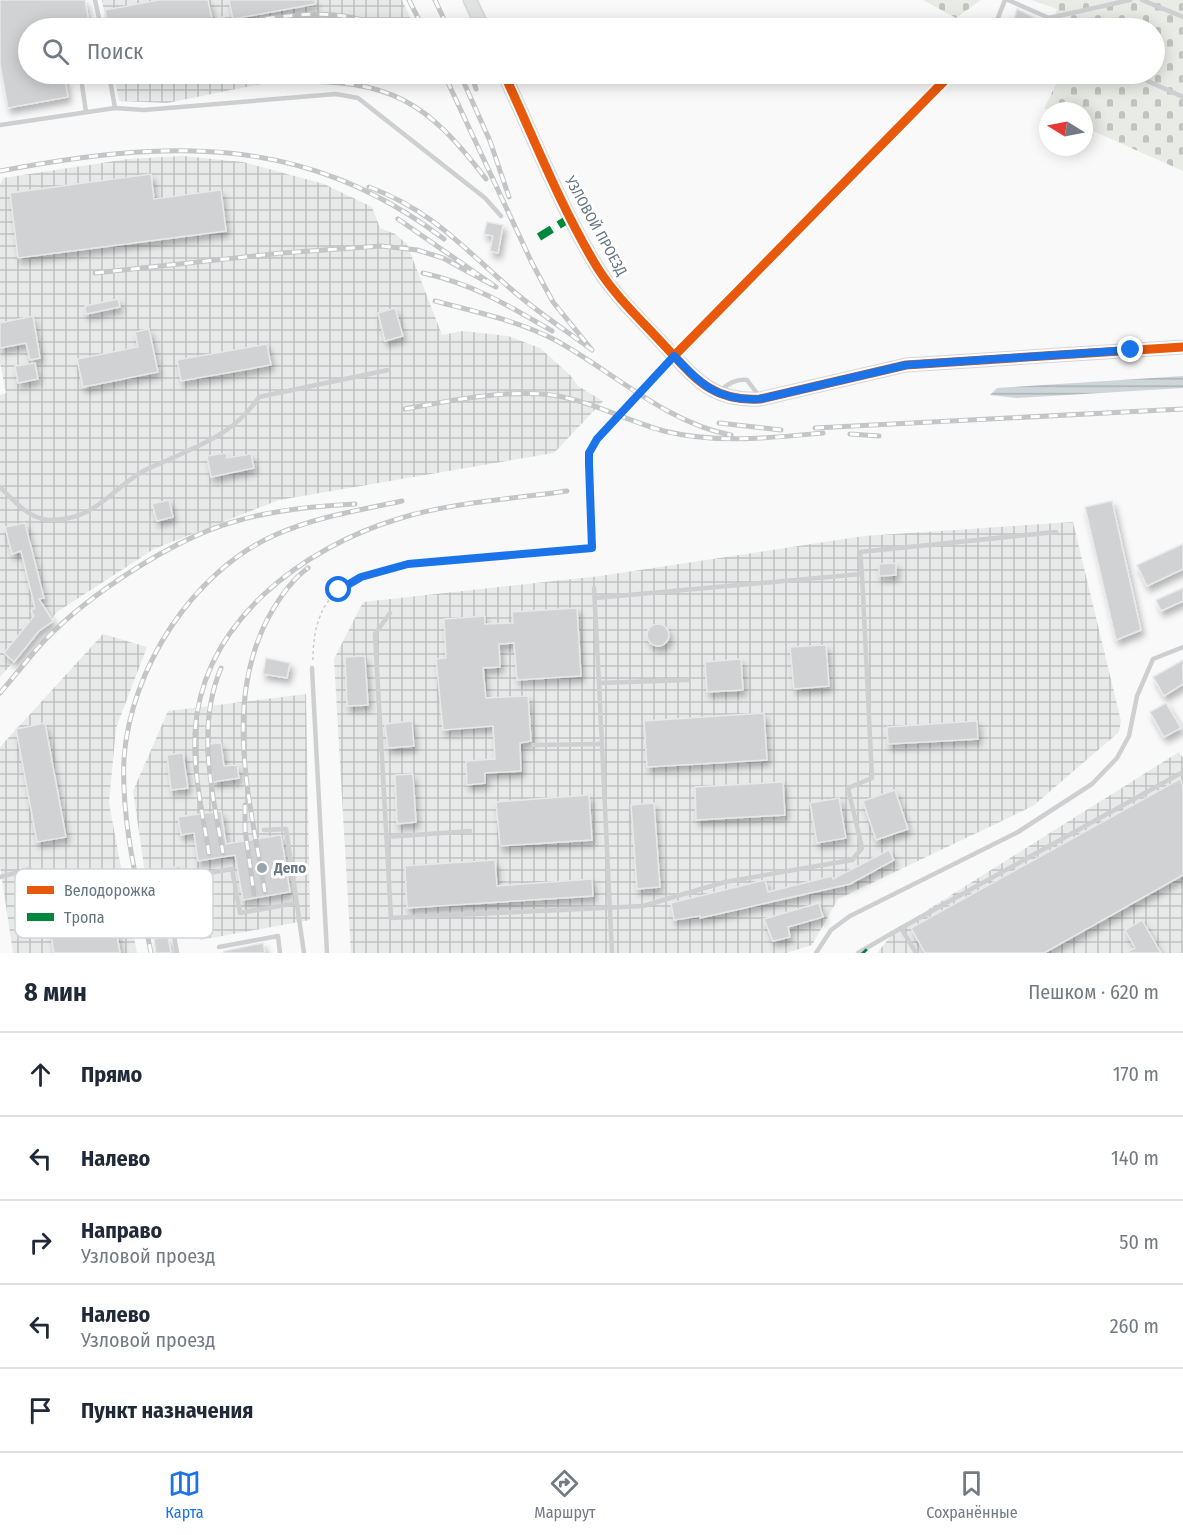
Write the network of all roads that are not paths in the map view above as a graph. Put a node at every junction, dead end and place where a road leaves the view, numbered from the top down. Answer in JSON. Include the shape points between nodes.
{"nodes":[{"id":1,"x":95,"y":0,"type":"edge"},
{"id":2,"x":470,"y":0,"type":"edge"},
{"id":3,"x":1006,"y":0,"type":"edge"},
{"id":4,"x":1130,"y":0,"type":"edge"},
{"id":5,"x":1142,"y":0,"type":"edge"},
{"id":6,"x":1183,"y":17,"type":"edge"},
{"id":7,"x":98,"y":18,"type":"edge"},
{"id":8,"x":478,"y":18,"type":"edge"},
{"id":9,"x":998,"y":18,"type":"edge"},
{"id":10,"x":1049,"y":18,"type":"joint"},
{"id":11,"x":111,"y":84,"type":"edge"},
{"id":12,"x":509,"y":84,"type":"edge"},
{"id":13,"x":941,"y":84,"type":"edge"},
{"id":14,"x":1154,"y":84,"type":"edge"},
{"id":15,"x":82,"y":85,"type":"dead end"},
{"id":16,"x":1183,"y":97,"type":"edge"},
{"id":17,"x":115,"y":108,"type":"junction"},
{"id":18,"x":86,"y":112,"type":"junction"},
{"id":19,"x":0,"y":125,"type":"edge"},
{"id":20,"x":501,"y":216,"type":"dead end"},
{"id":21,"x":1183,"y":347,"type":"edge"},
{"id":22,"x":674,"y":356,"type":"junction"},
{"id":23,"x":388,"y":370,"type":"dead end"},
{"id":24,"x":719,"y":395,"type":"junction"},
{"id":25,"x":760,"y":399,"type":"junction"},
{"id":26,"x":0,"y":487,"type":"edge"},
{"id":27,"x":1056,"y":532,"type":"dead end"},
{"id":28,"x":862,"y":574,"type":"junction"},
{"id":29,"x":594,"y":588,"type":"dead end"},
{"id":30,"x":594,"y":598,"type":"junction"},
{"id":31,"x":390,"y":613,"type":"dead end"},
{"id":32,"x":1183,"y":647,"type":"edge"},
{"id":33,"x":312,"y":668,"type":"road end"},
{"id":34,"x":688,"y":680,"type":"dead end"},
{"id":35,"x":599,"y":683,"type":"junction"},
{"id":36,"x":602,"y":744,"type":"junction"},
{"id":37,"x":533,"y":746,"type":"dead end"},
{"id":38,"x":1183,"y":772,"type":"edge"},
{"id":39,"x":264,"y":830,"type":"dead end"},
{"id":40,"x":470,"y":831,"type":"dead end"},
{"id":41,"x":386,"y":837,"type":"junction"},
{"id":42,"x":213,"y":872,"type":"edge"},
{"id":43,"x":15,"y":874,"type":"edge"},
{"id":44,"x":0,"y":877,"type":"edge"},
{"id":45,"x":296,"y":903,"type":"junction"},
{"id":46,"x":610,"y":908,"type":"junction"},
{"id":47,"x":901,"y":928,"type":"junction"},
{"id":48,"x":174,"y":938,"type":"edge"},
{"id":49,"x":219,"y":947,"type":"dead end"},
{"id":50,"x":177,"y":953,"type":"edge"},
{"id":51,"x":280,"y":953,"type":"edge"},
{"id":52,"x":304,"y":953,"type":"edge"},
{"id":53,"x":327,"y":953,"type":"edge"},
{"id":54,"x":612,"y":953,"type":"edge"},
{"id":55,"x":816,"y":953,"type":"edge"},
{"id":56,"x":858,"y":953,"type":"edge"},
{"id":57,"x":916,"y":953,"type":"edge"}],
"edges":[{"from":1,"to":7,"type":"lane"},
{"from":2,"to":8,"type":"street"},
{"from":3,"to":9,"type":"lane"},
{"from":3,"to":10,"type":"lane"},
{"from":4,"to":10,"type":"lane"},
{"from":5,"to":6,"type":"lane"},
{"from":11,"to":17,"type":"lane"},
{"from":12,"to":22,"type":"street","name":"УЗЛОВОЙ ПРОЕЗД","via":[[570,218],[598,268],[622,301]]},
{"from":13,"to":22,"type":"street"},
{"from":14,"to":16,"type":"lane"},
{"from":15,"to":18,"type":"lane"},
{"from":17,"to":18,"type":"lane"},
{"from":17,"to":20,"type":"lane","via":[[144,110],[336,94],[358,98],[485,198]]},
{"from":18,"to":19,"type":"lane"},
{"from":21,"to":25,"type":"street","name":"УЗЛОВОЙ ПРОЕЗД","via":[[906,365]]},
{"from":22,"to":24,"type":"street","name":"УЗЛОВОЙ ПРОЕЗД","via":[[700,383]]},
{"from":23,"to":26,"type":"lane","via":[[259,397],[247,416],[210,441],[137,474],[107,501],[77,516],[46,520],[24,510]]},
{"from":24,"to":25,"type":"street","name":"УЗЛОВОЙ ПРОЕЗД","via":[[738,400]]},
{"from":24,"to":25,"type":"lane","via":[[723,387],[741,379],[747,380]]},
{"from":27,"to":28,"type":"lane","via":[[860,552]]},
{"from":28,"to":30,"type":"lane"},
{"from":28,"to":46,"type":"lane","via":[[872,778],[848,788],[862,848],[852,860],[725,882],[643,906]]},
{"from":29,"to":30,"type":"lane"},
{"from":30,"to":35,"type":"lane"},
{"from":31,"to":41,"type":"lane","via":[[375,634]]},
{"from":32,"to":55,"type":"lane","via":[[1153,660],[1137,696],[1129,736],[1117,758],[1092,784],[1018,832],[850,916],[831,930]]},
{"from":33,"to":53,"type":"lane"},
{"from":34,"to":35,"type":"lane"},
{"from":35,"to":36,"type":"lane"},
{"from":36,"to":37,"type":"lane"},
{"from":36,"to":46,"type":"lane"},
{"from":38,"to":47,"type":"lane"},
{"from":39,"to":45,"type":"lane","via":[[286,829]]},
{"from":40,"to":41,"type":"lane"},
{"from":41,"to":46,"type":"lane","via":[[391,918]]},
{"from":42,"to":45,"type":"lane","via":[[232,868],[240,913]]},
{"from":43,"to":44,"type":"lane"},
{"from":45,"to":52,"type":"lane"},
{"from":46,"to":54,"type":"lane"},
{"from":47,"to":56,"type":"lane"},
{"from":47,"to":57,"type":"lane"},
{"from":48,"to":50,"type":"lane"},
{"from":49,"to":51,"type":"lane","via":[[278,936]]}]}
